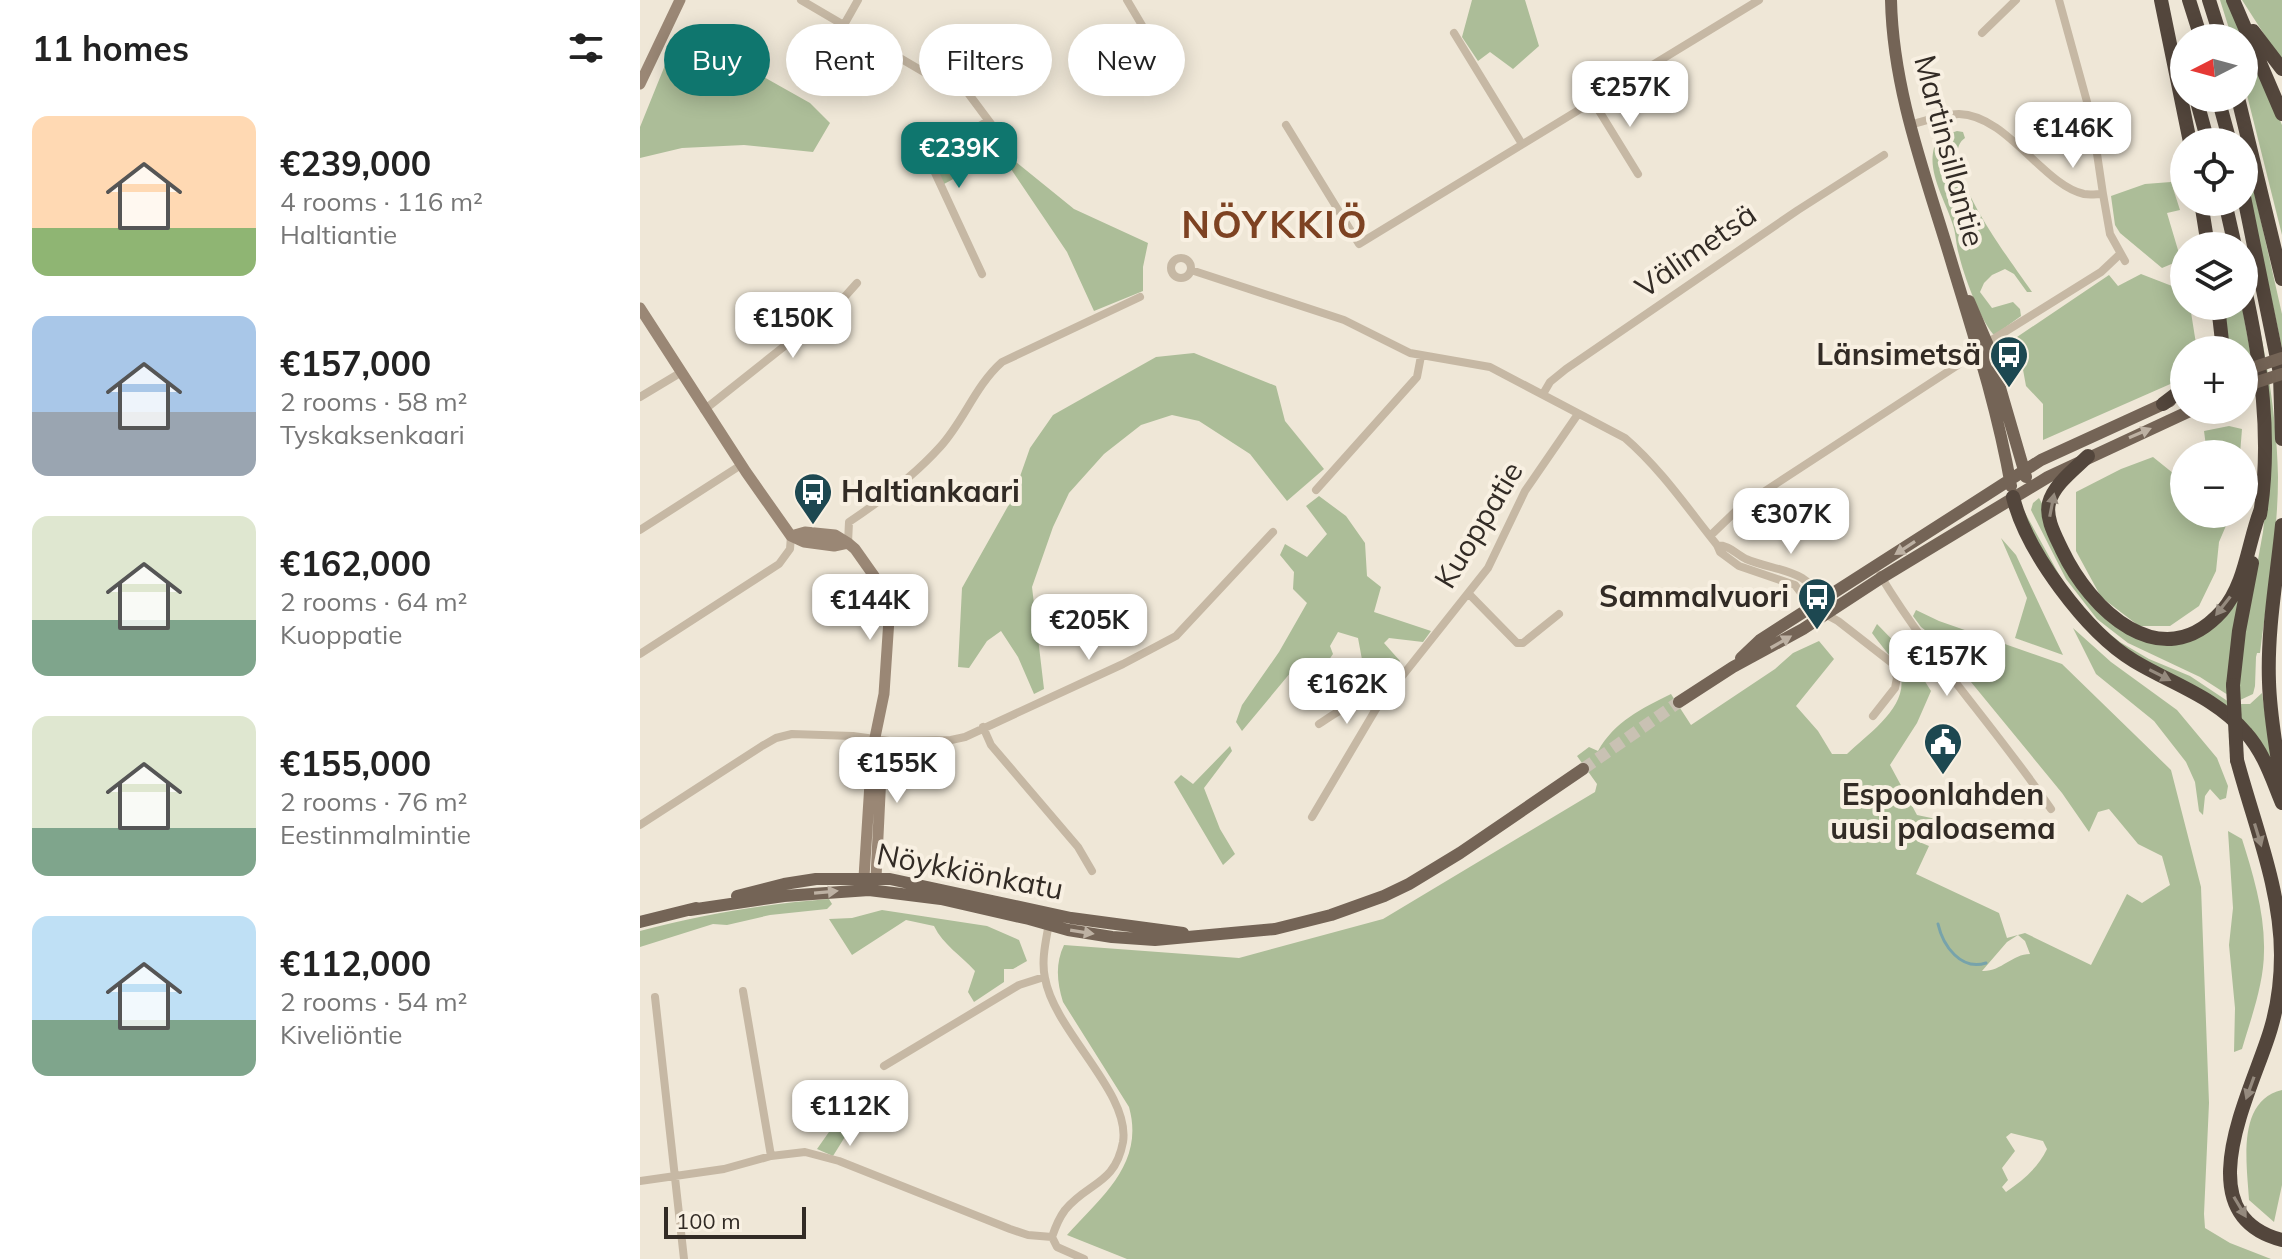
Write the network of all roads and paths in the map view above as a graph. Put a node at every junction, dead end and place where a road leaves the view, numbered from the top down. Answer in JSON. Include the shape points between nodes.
{"nodes":[{"id":1,"x":679,"y":0,"type":"edge"},
{"id":2,"x":801,"y":0,"type":"edge"},
{"id":3,"x":858,"y":0,"type":"edge"},
{"id":4,"x":1127,"y":0,"type":"edge"},
{"id":5,"x":1759,"y":0,"type":"edge"},
{"id":6,"x":1891,"y":0,"type":"edge"},
{"id":7,"x":2016,"y":0,"type":"edge"},
{"id":8,"x":2059,"y":0,"type":"edge"},
{"id":9,"x":2162,"y":0,"type":"edge"},
{"id":10,"x":2189,"y":0,"type":"edge"},
{"id":11,"x":2209,"y":0,"type":"edge"},
{"id":12,"x":2234,"y":0,"type":"edge"},
{"id":13,"x":845,"y":23,"type":"junction"},
{"id":14,"x":1141,"y":24,"type":"edge"},
{"id":15,"x":2171,"y":24,"type":"edge"},
{"id":16,"x":2197,"y":24,"type":"edge"},
{"id":17,"x":2217,"y":24,"type":"edge"},
{"id":18,"x":1454,"y":33,"type":"dead end"},
{"id":19,"x":1982,"y":33,"type":"dead end"},
{"id":20,"x":2282,"y":69,"type":"edge"},
{"id":21,"x":640,"y":84,"type":"edge"},
{"id":22,"x":1593,"y":101,"type":"junction"},
{"id":23,"x":2241,"y":112,"type":"edge"},
{"id":24,"x":2282,"y":114,"type":"edge"},
{"id":25,"x":988,"y":121,"type":"junction"},
{"id":26,"x":1286,"y":125,"type":"dead end"},
{"id":27,"x":1910,"y":125,"type":"junction"},
{"id":28,"x":2187,"y":128,"type":"edge"},
{"id":29,"x":1522,"y":144,"type":"junction"},
{"id":30,"x":1012,"y":152,"type":"dead end"},
{"id":31,"x":1884,"y":155,"type":"dead end"},
{"id":32,"x":1638,"y":174,"type":"dead end"},
{"id":33,"x":2103,"y":194,"type":"junction"},
{"id":34,"x":2248,"y":216,"type":"edge"},
{"id":35,"x":1953,"y":267,"type":"junction"},
{"id":36,"x":1191,"y":270,"type":"dead end"},
{"id":37,"x":982,"y":274,"type":"dead end"},
{"id":38,"x":2282,"y":279,"type":"edge"},
{"id":39,"x":857,"y":283,"type":"dead end"},
{"id":40,"x":1140,"y":297,"type":"dead end"},
{"id":41,"x":640,"y":308,"type":"edge"},
{"id":42,"x":2250,"y":320,"type":"edge"},
{"id":43,"x":1987,"y":343,"type":"junction"},
{"id":44,"x":1421,"y":356,"type":"junction"},
{"id":45,"x":1958,"y":365,"type":"dead end"},
{"id":46,"x":2258,"y":370,"type":"edge"},
{"id":47,"x":2281,"y":371,"type":"edge"},
{"id":48,"x":680,"y":373,"type":"junction"},
{"id":49,"x":2258,"y":381,"type":"edge"},
{"id":50,"x":1543,"y":394,"type":"junction"},
{"id":51,"x":640,"y":397,"type":"edge"},
{"id":52,"x":2170,"y":399,"type":"edge"},
{"id":53,"x":2170,"y":401,"type":"edge"},
{"id":54,"x":2163,"y":404,"type":"junction"},
{"id":55,"x":704,"y":410,"type":"junction"},
{"id":56,"x":1578,"y":414,"type":"junction"},
{"id":57,"x":2170,"y":420,"type":"edge"},
{"id":58,"x":2282,"y":439,"type":"edge"},
{"id":59,"x":2088,"y":456,"type":"junction"},
{"id":60,"x":741,"y":465,"type":"junction"},
{"id":61,"x":2024,"y":470,"type":"junction"},
{"id":62,"x":2010,"y":480,"type":"junction"},
{"id":63,"x":2029,"y":488,"type":"junction"},
{"id":64,"x":1316,"y":490,"type":"dead end"},
{"id":65,"x":2013,"y":497,"type":"junction"},
{"id":66,"x":2261,"y":509,"type":"junction"},
{"id":67,"x":2282,"y":525,"type":"edge"},
{"id":68,"x":640,"y":530,"type":"edge"},
{"id":69,"x":1273,"y":532,"type":"dead end"},
{"id":70,"x":791,"y":536,"type":"junction"},
{"id":71,"x":1710,"y":536,"type":"junction"},
{"id":72,"x":848,"y":543,"type":"junction"},
{"id":73,"x":1717,"y":545,"type":"junction"},
{"id":74,"x":1878,"y":572,"type":"junction"},
{"id":75,"x":1469,"y":594,"type":"junction"},
{"id":76,"x":1824,"y":599,"type":"junction"},
{"id":77,"x":1812,"y":607,"type":"junction"},
{"id":78,"x":1827,"y":613,"type":"junction"},
{"id":79,"x":1559,"y":614,"type":"dead end"},
{"id":80,"x":640,"y":654,"type":"edge"},
{"id":81,"x":1733,"y":667,"type":"junction"},
{"id":82,"x":1679,"y":702,"type":"tunnel mouth"},
{"id":83,"x":1376,"y":709,"type":"junction"},
{"id":84,"x":1873,"y":716,"type":"dead end"},
{"id":85,"x":1319,"y":724,"type":"dead end"},
{"id":86,"x":983,"y":727,"type":"junction"},
{"id":87,"x":876,"y":740,"type":"junction"},
{"id":88,"x":1583,"y":769,"type":"tunnel mouth"},
{"id":89,"x":2282,"y":788,"type":"edge"},
{"id":90,"x":2282,"y":803,"type":"edge"},
{"id":91,"x":2051,"y":809,"type":"dead end"},
{"id":92,"x":1312,"y":817,"type":"dead end"},
{"id":93,"x":640,"y":825,"type":"edge"},
{"id":94,"x":1092,"y":871,"type":"dead end"},
{"id":95,"x":870,"y":882,"type":"junction"},
{"id":96,"x":1050,"y":919,"type":"junction"},
{"id":97,"x":640,"y":922,"type":"edge"},
{"id":98,"x":1044,"y":977,"type":"junction"},
{"id":99,"x":743,"y":991,"type":"dead end"},
{"id":100,"x":655,"y":997,"type":"dead end"},
{"id":101,"x":884,"y":1066,"type":"dead end"},
{"id":102,"x":771,"y":1156,"type":"junction"},
{"id":103,"x":674,"y":1177,"type":"junction"},
{"id":104,"x":640,"y":1181,"type":"edge"},
{"id":105,"x":1052,"y":1237,"type":"junction"},
{"id":106,"x":2282,"y":1240,"type":"edge"},
{"id":107,"x":684,"y":1259,"type":"edge"},
{"id":108,"x":1084,"y":1259,"type":"edge"}],
"edges":[{"from":1,"to":21,"type":"street"},
{"from":2,"to":13,"type":"street"},
{"from":3,"to":13,"type":"street"},
{"from":4,"to":14,"type":"street"},
{"from":5,"to":22,"type":"street"},
{"from":6,"to":27,"type":"main road","name":"Martinsillantie","via":[[1897,69]]},
{"from":7,"to":19,"type":"street"},
{"from":8,"to":33,"type":"street","via":[[2092,120]]},
{"from":9,"to":15,"type":"highway"},
{"from":9,"to":28,"type":"highway"},
{"from":10,"to":16,"type":"highway"},
{"from":11,"to":17,"type":"highway"},
{"from":12,"to":20,"type":"highway"},
{"from":12,"to":24,"type":"highway"},
{"from":13,"to":25,"type":"street","via":[[968,93]]},
{"from":18,"to":29,"type":"street"},
{"from":22,"to":29,"type":"street"},
{"from":22,"to":32,"type":"street"},
{"from":23,"to":38,"type":"highway"},
{"from":25,"to":30,"type":"street"},
{"from":25,"to":37,"type":"street","via":[[936,152],[930,162]]},
{"from":26,"to":29,"type":"street","via":[[1359,244]]},
{"from":27,"to":33,"type":"street","via":[[1957,114],[1973,117],[2000,131],[2070,189]]},
{"from":27,"to":35,"type":"main road","name":"Martinsillantie"},
{"from":31,"to":50,"type":"street","name":"Välimetsä","via":[[1566,369]]},
{"from":33,"to":43,"type":"street","via":[[2110,234],[2122,257]]},
{"from":34,"to":47,"type":"highway"},
{"from":35,"to":43,"type":"main road","name":"Martinsillantie"},
{"from":35,"to":62,"type":"main road","name":"Martinsillantie"},
{"from":36,"to":44,"type":"street","via":[[1344,320]]},
{"from":39,"to":55,"type":"street"},
{"from":40,"to":72,"type":"street","via":[[1002,362],[942,446],[892,493],[849,522]]},
{"from":41,"to":48,"type":"street"},
{"from":42,"to":66,"type":"highway","via":[[2263,396]]},
{"from":43,"to":61,"type":"main road","name":"Martinsillantie"},
{"from":44,"to":50,"type":"street","via":[[1480,363]]},
{"from":44,"to":64,"type":"street","via":[[1417,377]]},
{"from":45,"to":71,"type":"street","via":[[1739,508]]},
{"from":46,"to":47,"type":"main road","bridge":true},
{"from":47,"to":49,"type":"main road","bridge":true},
{"from":47,"to":58,"type":"highway"},
{"from":48,"to":51,"type":"street"},
{"from":48,"to":55,"type":"street"},
{"from":50,"to":56,"type":"street"},
{"from":52,"to":54,"type":"highway"},
{"from":53,"to":54,"type":"main road"},
{"from":54,"to":61,"type":"main road"},
{"from":55,"to":60,"type":"street"},
{"from":56,"to":71,"type":"street","via":[[1625,438],[1644,455]]},
{"from":56,"to":75,"type":"street","name":"Kuoppatie","via":[[1525,491],[1488,568]]},
{"from":59,"to":57,"type":"main road","one_way":true},
{"from":59,"to":63,"type":"main road"},
{"from":66,"to":59,"type":"highway","one_way":true,"via":[[2234,592],[2223,609],[2190,633],[2167,638],[2141,634],[2096,603],[2065,557],[2050,519],[2053,494]]},
{"from":60,"to":68,"type":"street"},
{"from":60,"to":70,"type":"street"},
{"from":61,"to":62,"type":"main road"},
{"from":61,"to":63,"type":"main road","name":"Martinsillantie"},
{"from":62,"to":65,"type":"main road","name":"Martinsillantie"},
{"from":62,"to":74,"type":"main road","one_way":true},
{"from":63,"to":65,"type":"main road"},
{"from":65,"to":74,"type":"main road"},
{"from":65,"to":90,"type":"highway","one_way":true,"via":[[2037,550],[2080,615],[2132,660],[2224,711],[2257,747]]},
{"from":66,"to":106,"type":"highway","one_way":true,"bridge":true,"via":[[2233,685],[2237,760],[2272,889],[2281,957],[2275,1010],[2238,1123],[2229,1178],[2245,1217]]},
{"from":67,"to":89,"type":"highway","via":[[2269,680]]},
{"from":69,"to":86,"type":"street","via":[[1176,636]]},
{"from":70,"to":72,"type":"street","via":[[835,535]]},
{"from":70,"to":80,"type":"street","via":[[790,549],[779,564]]},
{"from":71,"to":73,"type":"street"},
{"from":72,"to":87,"type":"street","via":[[883,589],[888,610]]},
{"from":73,"to":76,"type":"street","via":[[1805,579]]},
{"from":73,"to":77,"type":"street","via":[[1739,566],[1795,585]]},
{"from":74,"to":76,"type":"main road"},
{"from":74,"to":78,"type":"main road"},
{"from":74,"to":91,"type":"street","via":[[1917,633]]},
{"from":75,"to":79,"type":"street","via":[[1517,643]]},
{"from":75,"to":83,"type":"street","name":"Kuoppatie"},
{"from":76,"to":77,"type":"main road"},
{"from":76,"to":78,"type":"street"},
{"from":77,"to":78,"type":"street"},
{"from":77,"to":81,"type":"main road","via":[[1760,640]]},
{"from":81,"to":78,"type":"main road","one_way":true},
{"from":78,"to":84,"type":"street","via":[[1895,669],[1895,688]]},
{"from":81,"to":82,"type":"main road"},
{"from":83,"to":85,"type":"street","via":[[1351,705]]},
{"from":83,"to":92,"type":"street","name":"Kuoppatie"},
{"from":86,"to":87,"type":"street","via":[[951,740]]},
{"from":86,"to":94,"type":"street","via":[[991,745],[1078,847]]},
{"from":87,"to":93,"type":"street","via":[[792,734],[776,738]]},
{"from":87,"to":95,"type":"street"},
{"from":88,"to":96,"type":"main road","name":"Nöykkiönkatu","via":[[1451,860],[1384,896],[1301,924],[1155,940],[1112,937]]},
{"from":95,"to":96,"type":"main road","name":"Nöykkiönkatu","via":[[944,889]]},
{"from":95,"to":97,"type":"main road","name":"Nöykkiönkatu"},
{"from":96,"to":98,"type":"street"},
{"from":98,"to":101,"type":"street","via":[[1019,985]]},
{"from":98,"to":105,"type":"street","via":[[1054,1008],[1115,1102],[1123,1130],[1111,1172],[1066,1209]]},
{"from":99,"to":102,"type":"street"},
{"from":100,"to":103,"type":"street"},
{"from":102,"to":103,"type":"street"},
{"from":102,"to":105,"type":"street","via":[[818,1154],[1010,1229]]},
{"from":103,"to":104,"type":"street"},
{"from":103,"to":107,"type":"street"},
{"from":105,"to":108,"type":"street","via":[[1057,1247]]}]}
